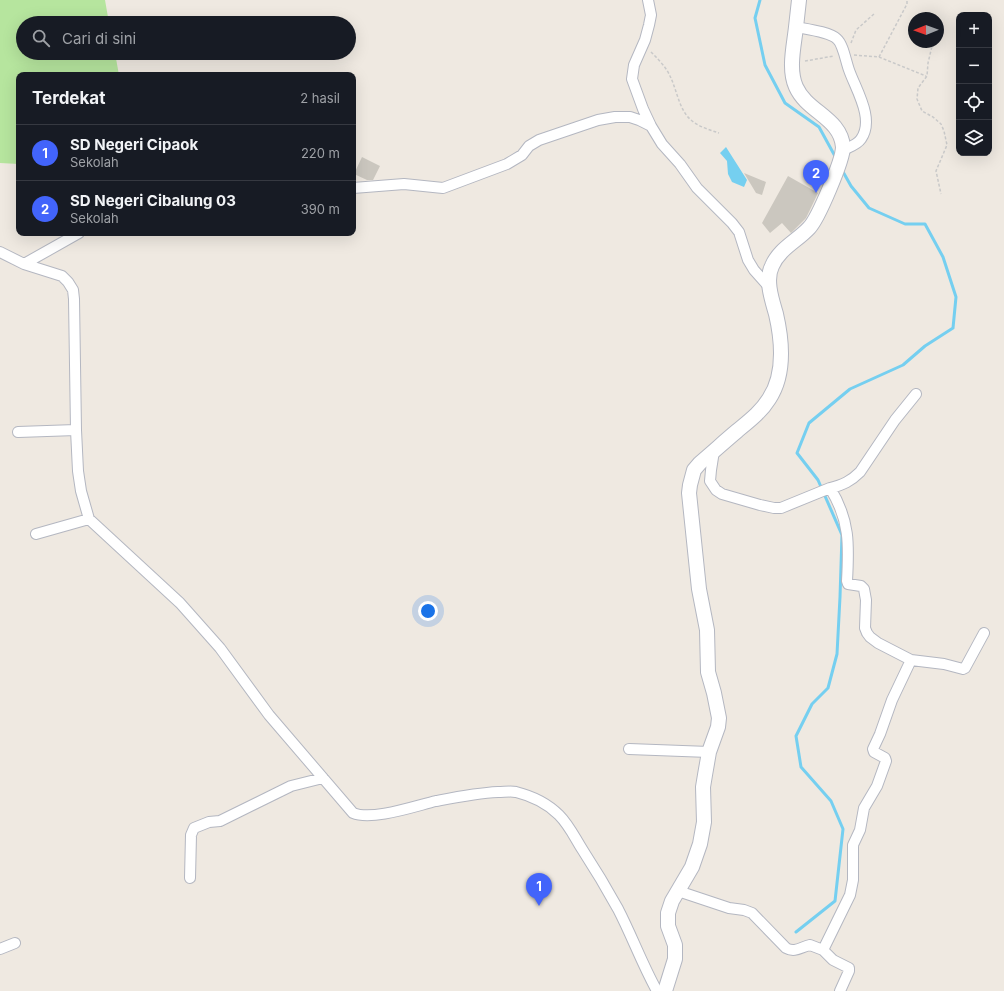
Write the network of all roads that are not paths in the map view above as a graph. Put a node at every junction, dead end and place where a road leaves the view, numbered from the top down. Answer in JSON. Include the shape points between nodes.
{"nodes":[{"id":1,"x":648,"y":0,"type":"edge"},
{"id":2,"x":799,"y":0,"type":"edge"},
{"id":3,"x":796,"y":27,"type":"junction"},
{"id":4,"x":651,"y":126,"type":"junction"},
{"id":5,"x":842,"y":153,"type":"junction"},
{"id":6,"x":356,"y":188,"type":"edge"},
{"id":7,"x":73,"y":236,"type":"edge"},
{"id":8,"x":0,"y":252,"type":"edge"},
{"id":9,"x":24,"y":264,"type":"junction"},
{"id":10,"x":770,"y":288,"type":"junction"},
{"id":11,"x":916,"y":394,"type":"dead end"},
{"id":12,"x":76,"y":430,"type":"junction"},
{"id":13,"x":18,"y":432,"type":"dead end"},
{"id":14,"x":714,"y":451,"type":"junction"},
{"id":15,"x":826,"y":489,"type":"junction"},
{"id":16,"x":89,"y":519,"type":"junction"},
{"id":17,"x":36,"y":534,"type":"dead end"},
{"id":18,"x":984,"y":633,"type":"dead end"},
{"id":19,"x":911,"y":660,"type":"junction"},
{"id":20,"x":630,"y":749,"type":"dead end"},
{"id":21,"x":709,"y":752,"type":"junction"},
{"id":22,"x":322,"y":778,"type":"junction"},
{"id":23,"x":190,"y":878,"type":"dead end"},
{"id":24,"x":678,"y":891,"type":"junction"},
{"id":25,"x":15,"y":943,"type":"dead end"},
{"id":26,"x":0,"y":949,"type":"edge"},
{"id":27,"x":824,"y":950,"type":"junction"},
{"id":28,"x":657,"y":991,"type":"edge"},
{"id":29,"x":665,"y":991,"type":"edge"},
{"id":30,"x":840,"y":991,"type":"edge"}],
"edges":[{"from":1,"to":4,"type":"street","via":[[651,14],[645,40],[634,65],[632,79]]},
{"from":2,"to":3,"type":"street"},
{"from":3,"to":5,"type":"street","via":[[793,76],[796,86],[806,103],[837,129],[841,138]]},
{"from":3,"to":5,"type":"street","via":[[833,36],[841,44],[864,110],[866,124],[860,140]]},
{"from":4,"to":6,"type":"street","via":[[630,117],[615,116],[598,120],[539,140],[507,164],[443,188],[404,184]]},
{"from":4,"to":10,"type":"street","via":[[697,188],[739,232],[748,260]]},
{"from":5,"to":10,"type":"street","via":[[812,225],[782,251],[772,264]]},
{"from":7,"to":9,"type":"street"},
{"from":8,"to":9,"type":"street"},
{"from":9,"to":12,"type":"street","via":[[62,276],[73,290]]},
{"from":10,"to":14,"type":"street","via":[[781,343],[781,360],[773,392],[754,418]]},
{"from":11,"to":15,"type":"street","via":[[860,472],[846,483]]},
{"from":12,"to":13,"type":"street"},
{"from":12,"to":16,"type":"street","via":[[80,484]]},
{"from":14,"to":15,"type":"street","via":[[710,481],[722,494],[781,508]]},
{"from":14,"to":21,"type":"street","via":[[694,470],[689,493],[706,630],[708,672],[719,718]]},
{"from":15,"to":19,"type":"street","via":[[842,510],[848,540],[847,581],[848,584],[864,589],[866,631],[878,643]]},
{"from":16,"to":17,"type":"street"},
{"from":16,"to":22,"type":"street","via":[[180,603],[220,648],[270,715]]},
{"from":18,"to":19,"type":"street","via":[[963,669]]},
{"from":19,"to":27,"type":"street","via":[[873,749],[886,761],[877,786],[864,808],[860,830],[853,845],[853,880],[850,895]]},
{"from":20,"to":21,"type":"street"},
{"from":21,"to":24,"type":"street","via":[[703,787],[703,832],[692,868]]},
{"from":22,"to":23,"type":"street","via":[[292,786],[220,822],[209,822],[194,828],[191,835]]},
{"from":22,"to":28,"type":"street","via":[[353,813],[360,816],[384,814],[461,795],[487,792],[515,792],[549,806],[569,827],[597,872],[618,909]]},
{"from":24,"to":27,"type":"street","via":[[752,913],[789,950],[810,945]]},
{"from":24,"to":29,"type":"street","via":[[668,913],[668,926],[675,945],[675,959]]},
{"from":25,"to":26,"type":"street"},
{"from":27,"to":30,"type":"street","via":[[833,960],[849,968]]}]}
